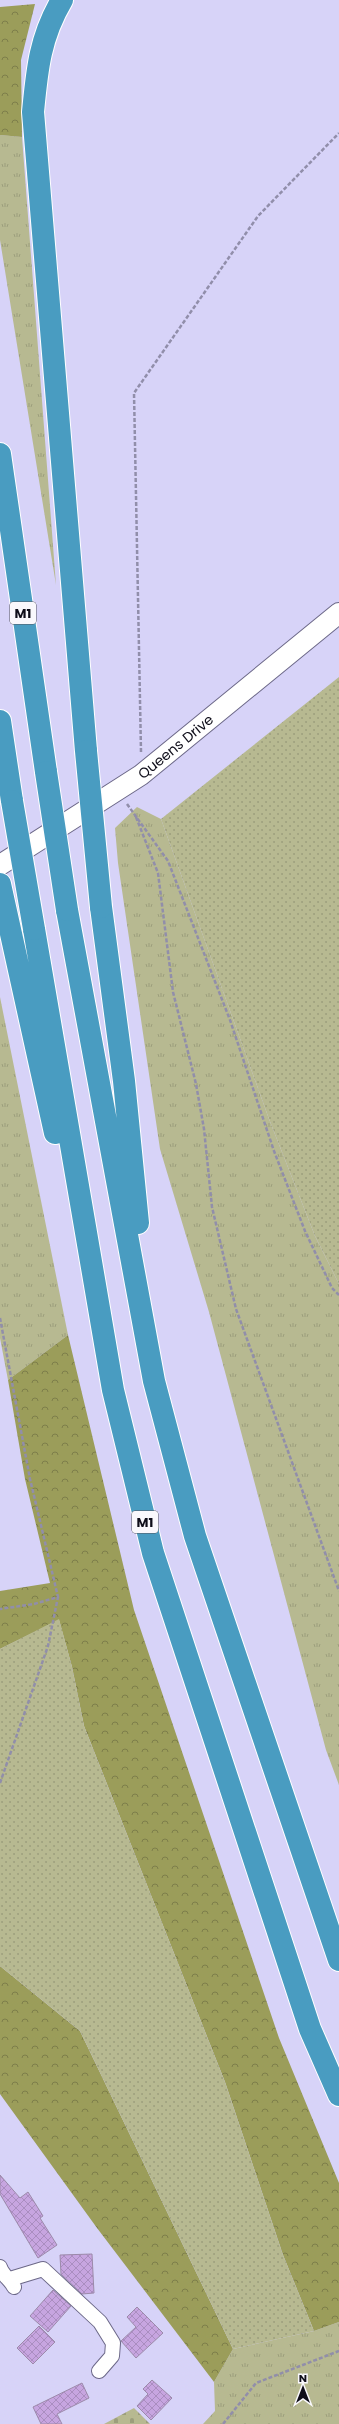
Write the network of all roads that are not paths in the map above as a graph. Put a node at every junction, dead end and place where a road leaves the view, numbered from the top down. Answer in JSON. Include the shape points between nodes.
{"nodes":[{"id":1,"x":62,"y":0,"type":"edge"},
{"id":2,"x":0,"y":454,"type":"edge"},
{"id":3,"x":339,"y":613,"type":"edge"},
{"id":4,"x":0,"y":721,"type":"edge"},
{"id":5,"x":0,"y":865,"type":"edge"},
{"id":6,"x":0,"y":884,"type":"edge"},
{"id":7,"x":154,"y":1381,"type":"junction"},
{"id":8,"x":113,"y":1390,"type":"junction"},
{"id":9,"x":339,"y":1960,"type":"edge"},
{"id":10,"x":339,"y":2095,"type":"edge"},
{"id":11,"x":5,"y":2275,"type":"edge"},
{"id":12,"x":99,"y":2371,"type":"dead end"}],
"edges":[{"from":1,"to":7,"type":"highway","bridge":true,"via":[[49,22],[38,64],[32,112],[86,752],[101,907],[124,1081]]},
{"from":2,"to":7,"type":"highway","number":"M1","bridge":true,"via":[[67,910]]},
{"from":3,"to":5,"type":"street","name":"Queens Drive","via":[[141,775]]},
{"from":4,"to":8,"type":"highway","number":"M1","bridge":true},
{"from":6,"to":8,"type":"highway"},
{"from":7,"to":9,"type":"highway","number":"M1","via":[[195,1536]]},
{"from":8,"to":10,"type":"highway","number":"M1","via":[[153,1553],[310,2029]]},
{"from":11,"to":12,"type":"street","via":[[43,2270],[100,2322],[113,2343],[112,2356]]}]}
